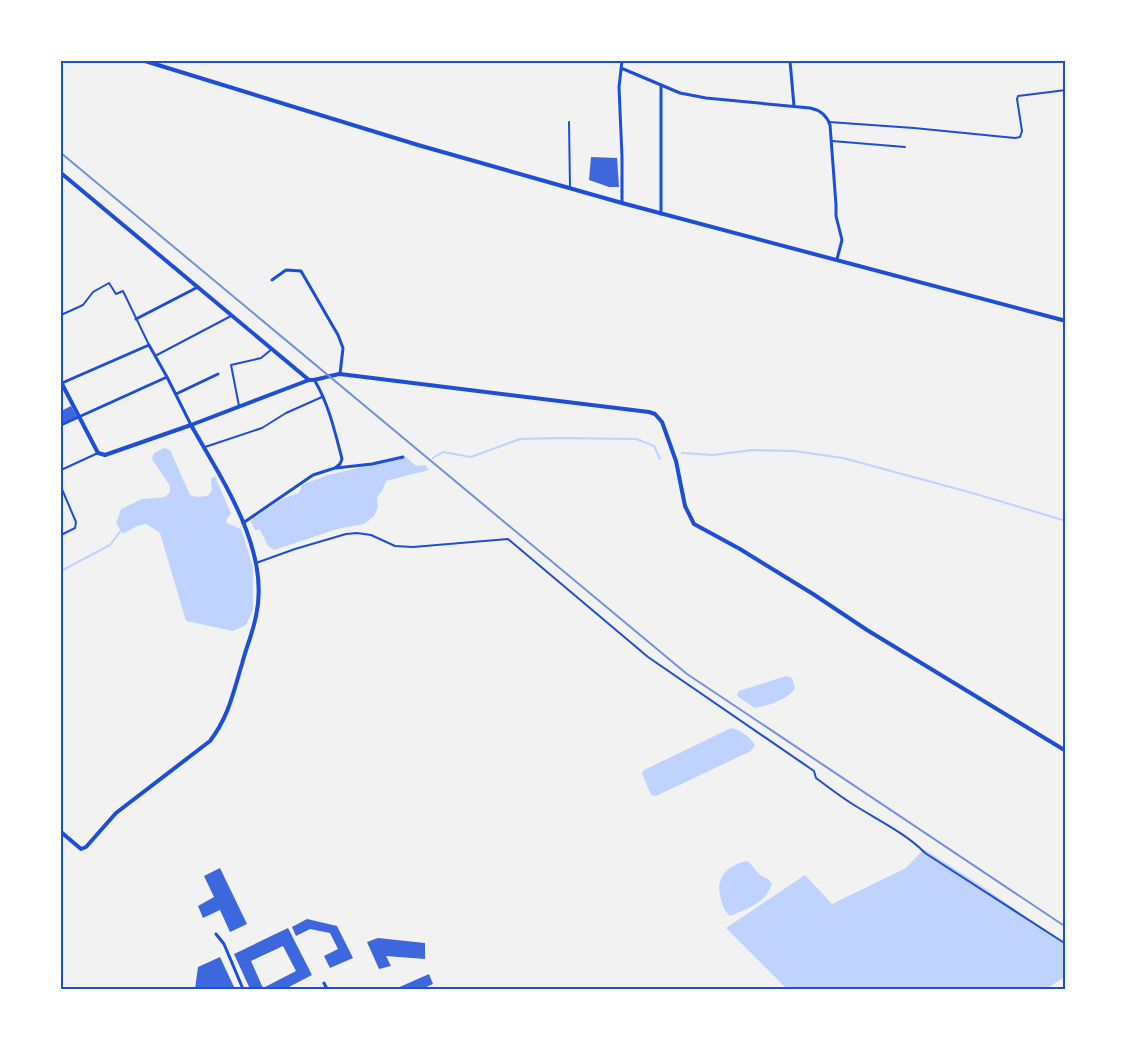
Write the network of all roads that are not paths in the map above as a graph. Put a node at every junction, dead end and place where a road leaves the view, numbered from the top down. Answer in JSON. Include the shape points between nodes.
{"nodes":[{"id":1,"x":144,"y":61,"type":"edge"},
{"id":2,"x":622,"y":61,"type":"edge"},
{"id":3,"x":790,"y":61,"type":"edge"},
{"id":4,"x":621,"y":68,"type":"junction"},
{"id":5,"x":661,"y":85,"type":"junction"},
{"id":6,"x":1066,"y":90,"type":"edge"},
{"id":7,"x":794,"y":106,"type":"junction"},
{"id":8,"x":569,"y":122,"type":"dead end"},
{"id":9,"x":829,"y":122,"type":"junction"},
{"id":10,"x":832,"y":141,"type":"junction"},
{"id":11,"x":905,"y":146,"type":"dead end"},
{"id":12,"x":61,"y":173,"type":"edge"},
{"id":13,"x":570,"y":188,"type":"junction"},
{"id":14,"x":622,"y":203,"type":"junction"},
{"id":15,"x":661,"y":214,"type":"junction"},
{"id":16,"x":837,"y":259,"type":"junction"},
{"id":17,"x":272,"y":280,"type":"dead end"},
{"id":18,"x":198,"y":287,"type":"junction"},
{"id":19,"x":61,"y":315,"type":"edge"},
{"id":20,"x":232,"y":316,"type":"junction"},
{"id":21,"x":136,"y":319,"type":"junction"},
{"id":22,"x":1066,"y":321,"type":"edge"},
{"id":23,"x":149,"y":345,"type":"junction"},
{"id":24,"x":272,"y":349,"type":"junction"},
{"id":25,"x":156,"y":356,"type":"junction"},
{"id":26,"x":218,"y":374,"type":"dead end"},
{"id":27,"x":340,"y":374,"type":"junction"},
{"id":28,"x":167,"y":376,"type":"junction"},
{"id":29,"x":308,"y":380,"type":"junction"},
{"id":30,"x":315,"y":381,"type":"junction"},
{"id":31,"x":62,"y":382,"type":"edge"},
{"id":32,"x":176,"y":394,"type":"junction"},
{"id":33,"x":324,"y":396,"type":"junction"},
{"id":34,"x":239,"y":406,"type":"junction"},
{"id":35,"x":79,"y":417,"type":"junction"},
{"id":36,"x":61,"y":425,"type":"edge"},
{"id":37,"x":191,"y":425,"type":"junction"},
{"id":38,"x":204,"y":447,"type":"junction"},
{"id":39,"x":98,"y":453,"type":"junction"},
{"id":40,"x":403,"y":457,"type":"dead end"},
{"id":41,"x":335,"y":468,"type":"junction"},
{"id":42,"x":61,"y":470,"type":"edge"},
{"id":43,"x":61,"y":487,"type":"edge"},
{"id":44,"x":243,"y":523,"type":"junction"},
{"id":45,"x":61,"y":534,"type":"edge"},
{"id":46,"x":256,"y":563,"type":"junction"},
{"id":47,"x":1066,"y":751,"type":"edge"},
{"id":48,"x":61,"y":832,"type":"edge"},
{"id":49,"x":216,"y":934,"type":"dead end"},
{"id":50,"x":1066,"y":944,"type":"edge"},
{"id":51,"x":324,"y":983,"type":"dead end"},
{"id":52,"x":244,"y":989,"type":"edge"},
{"id":53,"x":327,"y":989,"type":"edge"}],
"edges":[{"from":1,"to":13,"type":"street"},
{"from":2,"to":4,"type":"street"},
{"from":3,"to":7,"type":"street"},
{"from":4,"to":5,"type":"street"},
{"from":4,"to":14,"type":"street"},
{"from":5,"to":7,"type":"street","via":[[706,98]]},
{"from":5,"to":15,"type":"street"},
{"from":6,"to":9,"type":"lane","via":[[1018,96],[1022,132],[1015,138]]},
{"from":7,"to":9,"type":"street","via":[[817,110]]},
{"from":8,"to":13,"type":"lane"},
{"from":9,"to":10,"type":"street"},
{"from":10,"to":11,"type":"lane"},
{"from":10,"to":16,"type":"street","via":[[836,216],[842,240]]},
{"from":12,"to":18,"type":"street"},
{"from":13,"to":14,"type":"street"},
{"from":14,"to":15,"type":"street"},
{"from":15,"to":16,"type":"street"},
{"from":16,"to":22,"type":"street"},
{"from":17,"to":27,"type":"street","via":[[286,270],[301,271],[343,348]]},
{"from":18,"to":20,"type":"street"},
{"from":18,"to":21,"type":"street"},
{"from":19,"to":21,"type":"lane","via":[[83,305],[93,292],[109,283],[116,294],[123,291]]},
{"from":20,"to":24,"type":"street"},
{"from":20,"to":25,"type":"lane"},
{"from":21,"to":23,"type":"lane"},
{"from":23,"to":25,"type":"street"},
{"from":23,"to":31,"type":"street"},
{"from":24,"to":29,"type":"street"},
{"from":24,"to":34,"type":"lane","via":[[261,358],[231,365]]},
{"from":25,"to":28,"type":"street"},
{"from":26,"to":32,"type":"street"},
{"from":27,"to":30,"type":"street"},
{"from":27,"to":47,"type":"street","via":[[655,414],[662,422],[676,461],[685,506],[694,524],[740,549]]},
{"from":28,"to":32,"type":"street"},
{"from":28,"to":35,"type":"street"},
{"from":29,"to":30,"type":"street"},
{"from":29,"to":34,"type":"street"},
{"from":30,"to":33,"type":"street"},
{"from":31,"to":35,"type":"street"},
{"from":32,"to":37,"type":"street"},
{"from":33,"to":38,"type":"lane","via":[[262,428]]},
{"from":33,"to":41,"type":"street","via":[[342,459]]},
{"from":34,"to":37,"type":"street"},
{"from":35,"to":36,"type":"street"},
{"from":35,"to":39,"type":"street"},
{"from":37,"to":38,"type":"street"},
{"from":37,"to":39,"type":"street","via":[[109,454]]},
{"from":38,"to":44,"type":"street"},
{"from":39,"to":42,"type":"lane"},
{"from":40,"to":41,"type":"street"},
{"from":41,"to":44,"type":"street","via":[[313,476]]},
{"from":43,"to":45,"type":"lane","via":[[76,522],[75,528]]},
{"from":44,"to":46,"type":"street"},
{"from":46,"to":48,"type":"street","via":[[256,616],[228,710],[216,734],[116,813],[86,847],[81,849]]},
{"from":46,"to":50,"type":"lane","via":[[346,534],[371,535],[395,546],[413,548],[508,539],[648,657],[814,771],[816,778],[854,806],[883,821],[925,853]]},
{"from":49,"to":52,"type":"street","via":[[224,944]]},
{"from":51,"to":53,"type":"street"}]}
